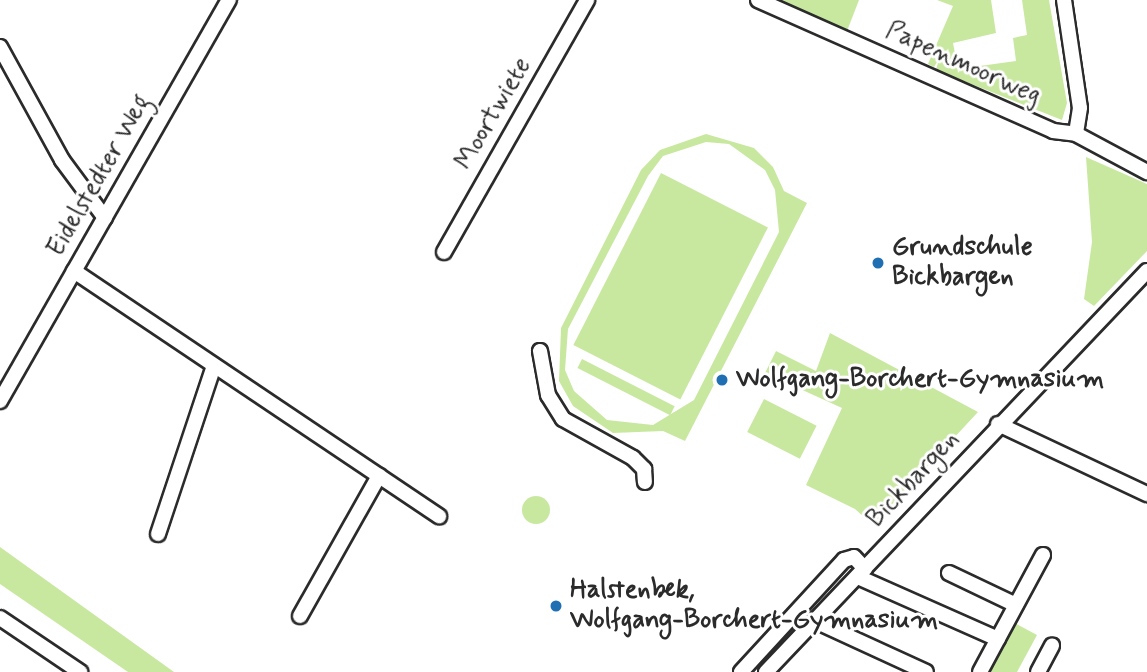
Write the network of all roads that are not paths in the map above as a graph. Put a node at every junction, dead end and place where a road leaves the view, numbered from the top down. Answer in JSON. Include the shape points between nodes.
{"nodes":[{"id":1,"x":229,"y":0,"type":"edge"},
{"id":2,"x":587,"y":0,"type":"edge"},
{"id":3,"x":758,"y":0,"type":"edge"},
{"id":4,"x":1064,"y":0,"type":"edge"},
{"id":5,"x":0,"y":47,"type":"edge"},
{"id":6,"x":1076,"y":134,"type":"junction"},
{"id":7,"x":1147,"y":172,"type":"edge"},
{"id":8,"x":105,"y":218,"type":"junction"},
{"id":9,"x":444,"y":252,"type":"dead end"},
{"id":10,"x":74,"y":271,"type":"junction"},
{"id":11,"x":1147,"y":271,"type":"edge"},
{"id":12,"x":540,"y":351,"type":"dead end"},
{"id":13,"x":214,"y":366,"type":"junction"},
{"id":14,"x":0,"y":371,"type":"edge"},
{"id":15,"x":14,"y":377,"type":"junction"},
{"id":16,"x":0,"y":401,"type":"edge"},
{"id":17,"x":998,"y":424,"type":"junction"},
{"id":18,"x":379,"y":476,"type":"junction"},
{"id":19,"x":645,"y":482,"type":"dead end"},
{"id":20,"x":1147,"y":494,"type":"edge"},
{"id":21,"x":439,"y":516,"type":"dead end"},
{"id":22,"x":158,"y":534,"type":"dead end"},
{"id":23,"x":1043,"y":555,"type":"dead end"},
{"id":24,"x":861,"y":573,"type":"junction"},
{"id":25,"x":949,"y":573,"type":"dead end"},
{"id":26,"x":1016,"y":606,"type":"junction"},
{"id":27,"x":300,"y":616,"type":"dead end"},
{"id":28,"x":0,"y":618,"type":"edge"},
{"id":29,"x":814,"y":621,"type":"junction"},
{"id":30,"x":998,"y":639,"type":"junction"},
{"id":31,"x":1052,"y":646,"type":"dead end"},
{"id":32,"x":80,"y":672,"type":"edge"},
{"id":33,"x":741,"y":672,"type":"edge"},
{"id":34,"x":766,"y":672,"type":"edge"},
{"id":35,"x":926,"y":672,"type":"edge"},
{"id":36,"x":980,"y":672,"type":"edge"},
{"id":37,"x":1038,"y":672,"type":"edge"}],
"edges":[{"from":1,"to":8,"type":"street","name":"Eidelstedter Weg"},
{"from":2,"to":9,"type":"street","name":"Moortwiete"},
{"from":3,"to":6,"type":"street","name":"Papenmoorweg","via":[[1054,131]]},
{"from":4,"to":6,"type":"street","via":[[1080,108]]},
{"from":5,"to":8,"type":"street","via":[[62,160]]},
{"from":6,"to":7,"type":"street","name":"Papenmoorweg"},
{"from":8,"to":10,"type":"street","name":"Eidelstedter Weg"},
{"from":10,"to":13,"type":"street"},
{"from":10,"to":15,"type":"street","name":"Eidelstedter Weg"},
{"from":11,"to":17,"type":"street","name":"Bickbargen"},
{"from":12,"to":19,"type":"street","via":[[548,395],[564,419],[633,458],[644,469]]},
{"from":13,"to":18,"type":"street"},
{"from":13,"to":22,"type":"street"},
{"from":14,"to":15,"type":"street"},
{"from":15,"to":16,"type":"street","name":"Eidelstedter Weg"},
{"from":17,"to":20,"type":"street","name":"Bickbargen"},
{"from":17,"to":24,"type":"street","name":"Bickbargen"},
{"from":18,"to":21,"type":"street"},
{"from":18,"to":27,"type":"street"},
{"from":23,"to":26,"type":"street"},
{"from":24,"to":29,"type":"street","name":"Bickbargen"},
{"from":24,"to":30,"type":"street"},
{"from":24,"to":33,"type":"street","name":"Bickbargen","via":[[854,558],[844,560]]},
{"from":25,"to":26,"type":"street"},
{"from":26,"to":30,"type":"street"},
{"from":28,"to":32,"type":"street"},
{"from":29,"to":34,"type":"street","name":"Bickbargen"},
{"from":29,"to":35,"type":"street"},
{"from":30,"to":36,"type":"street"},
{"from":31,"to":37,"type":"street"}]}
